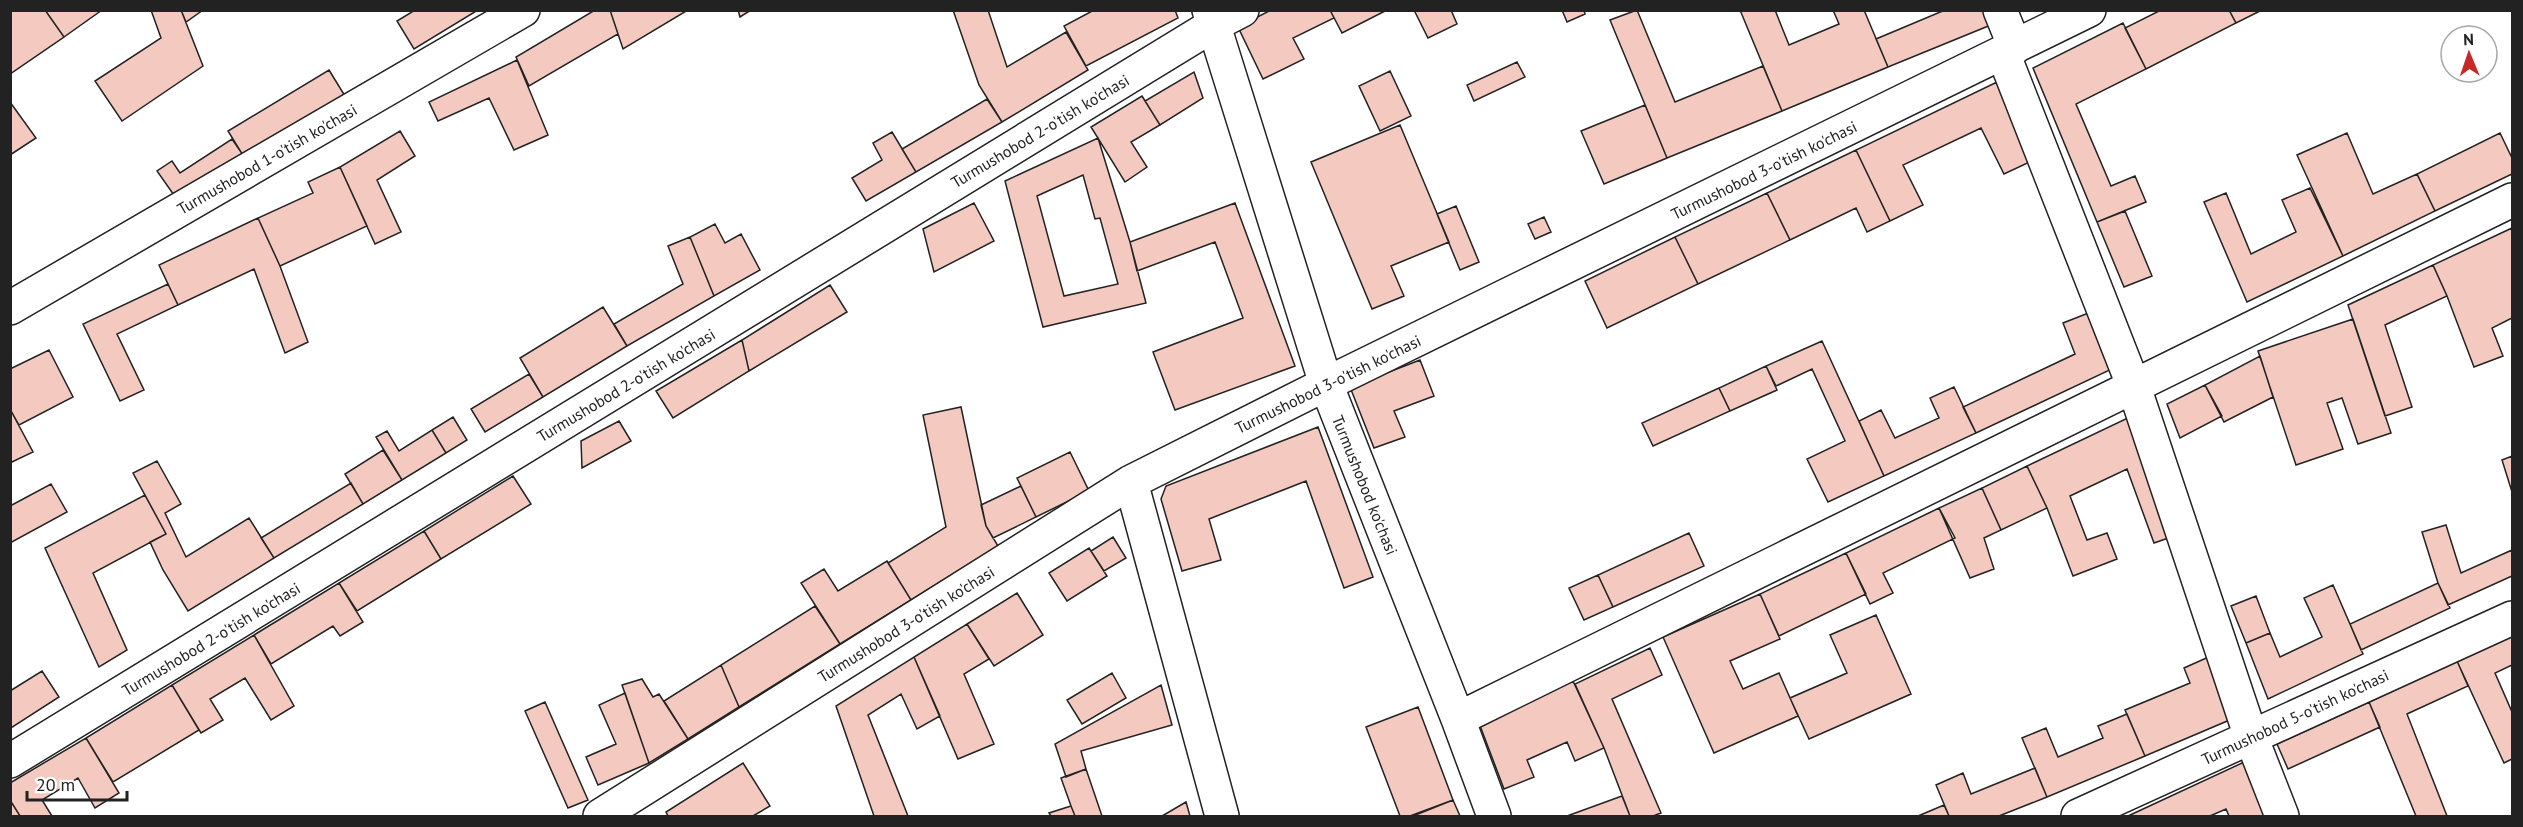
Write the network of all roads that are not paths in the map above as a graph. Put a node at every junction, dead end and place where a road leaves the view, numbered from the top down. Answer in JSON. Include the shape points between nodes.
{"nodes":[{"id":1,"x":523,"y":10,"type":"edge"},
{"id":2,"x":2000,"y":10,"type":"edge"},
{"id":3,"x":2089,"y":10,"type":"edge"},
{"id":4,"x":1222,"y":15,"type":"edge"},
{"id":5,"x":2009,"y":50,"type":"junction"},
{"id":6,"x":2512,"y":200,"type":"edge"},
{"id":7,"x":10,"y":308,"type":"edge"},
{"id":8,"x":1326,"y":384,"type":"junction"},
{"id":9,"x":2134,"y":387,"type":"junction"},
{"id":10,"x":1131,"y":482,"type":"junction"},
{"id":11,"x":2512,"y":618,"type":"edge"},
{"id":12,"x":1458,"y":719,"type":"junction"},
{"id":13,"x":2251,"y":737,"type":"junction"},
{"id":14,"x":10,"y":761,"type":"edge"},
{"id":15,"x":600,"y":816,"type":"edge"},
{"id":16,"x":1222,"y":816,"type":"edge"},
{"id":17,"x":1494,"y":816,"type":"edge"},
{"id":18,"x":2078,"y":816,"type":"edge"},
{"id":19,"x":2282,"y":816,"type":"edge"}],
"edges":[{"from":1,"to":7,"type":"street","name":"Turmushobod 1-o'tish ko'chasi"},
{"from":2,"to":5,"type":"street"},
{"from":3,"to":5,"type":"street","name":"Turmushobod 3-o'tish ko'chasi"},
{"from":4,"to":8,"type":"street","name":"Turmushobod ko'chasi"},
{"from":4,"to":14,"type":"street","name":"Turmushobod 2-o'tish ko'chasi"},
{"from":5,"to":8,"type":"street","name":"Turmushobod 3-o'tish ko'chasi"},
{"from":5,"to":9,"type":"street"},
{"from":6,"to":9,"type":"street"},
{"from":8,"to":10,"type":"street","name":"Turmushobod 3-o'tish ko'chasi"},
{"from":8,"to":12,"type":"street","name":"Turmushobod ko'chasi"},
{"from":9,"to":12,"type":"street"},
{"from":9,"to":13,"type":"street"},
{"from":10,"to":15,"type":"street","name":"Turmushobod 3-o'tish ko'chasi"},
{"from":10,"to":16,"type":"street"},
{"from":11,"to":13,"type":"street","name":"Turmushobod 5-o'tish ko'chasi"},
{"from":12,"to":17,"type":"street","name":"Turmushobod ko'chasi"},
{"from":13,"to":18,"type":"street","name":"Turmushobod 5-o'tish ko'chasi"},
{"from":13,"to":19,"type":"street"}]}
